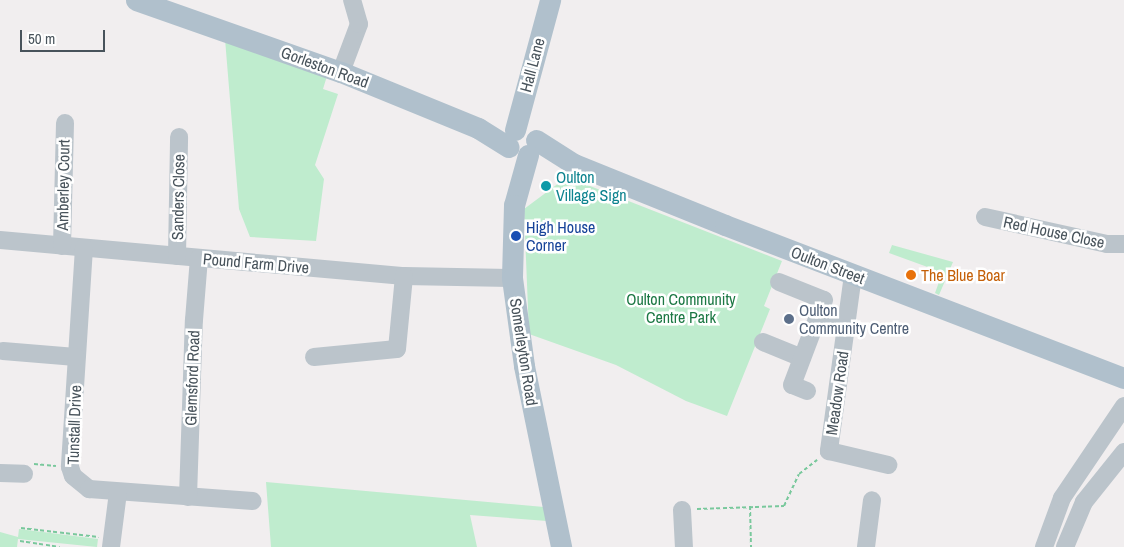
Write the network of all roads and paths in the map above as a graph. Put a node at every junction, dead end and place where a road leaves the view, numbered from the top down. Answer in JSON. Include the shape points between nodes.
{"nodes":[{"id":1,"x":136,"y":0,"type":"edge"},
{"id":2,"x":352,"y":0,"type":"edge"},
{"id":3,"x":550,"y":0,"type":"edge"},
{"id":4,"x":341,"y":72,"type":"junction"},
{"id":5,"x":65,"y":123,"type":"dead end"},
{"id":6,"x":179,"y":137,"type":"dead end"},
{"id":7,"x":522,"y":143,"type":"junction"},
{"id":8,"x":985,"y":217,"type":"dead end"},
{"id":9,"x":0,"y":240,"type":"edge"},
{"id":10,"x":1124,"y":244,"type":"edge"},
{"id":11,"x":62,"y":246,"type":"junction"},
{"id":12,"x":84,"y":248,"type":"junction"},
{"id":13,"x":177,"y":256,"type":"junction"},
{"id":14,"x":199,"y":258,"type":"junction"},
{"id":15,"x":853,"y":275,"type":"junction"},
{"id":16,"x":404,"y":276,"type":"junction"},
{"id":17,"x":512,"y":278,"type":"junction"},
{"id":18,"x":779,"y":282,"type":"dead end"},
{"id":19,"x":818,"y":319,"type":"junction"},
{"id":20,"x":845,"y":330,"type":"junction"},
{"id":21,"x":763,"y":342,"type":"dead end"},
{"id":22,"x":3,"y":351,"type":"dead end"},
{"id":23,"x":76,"y":357,"type":"junction"},
{"id":24,"x":314,"y":357,"type":"dead end"},
{"id":25,"x":802,"y":358,"type":"junction"},
{"id":26,"x":1124,"y":378,"type":"edge"},
{"id":27,"x":792,"y":385,"type":"dead end"},
{"id":28,"x":1124,"y":406,"type":"edge"},
{"id":29,"x":1092,"y":450,"type":"junction"},
{"id":30,"x":828,"y":451,"type":"junction"},
{"id":31,"x":1118,"y":458,"type":"edge"},
{"id":32,"x":888,"y":465,"type":"dead end"},
{"id":33,"x":70,"y":467,"type":"junction"},
{"id":34,"x":0,"y":473,"type":"edge"},
{"id":35,"x":22,"y":474,"type":"joint"},
{"id":36,"x":118,"y":492,"type":"junction"},
{"id":37,"x":188,"y":497,"type":"junction"},
{"id":38,"x":872,"y":500,"type":"dead end"},
{"id":39,"x":253,"y":501,"type":"dead end"},
{"id":40,"x":750,"y":506,"type":"junction"},
{"id":41,"x":682,"y":510,"type":"joint"},
{"id":42,"x":21,"y":528,"type":"dead end"},
{"id":43,"x":20,"y":541,"type":"dead end"},
{"id":44,"x":112,"y":543,"type":"edge"},
{"id":45,"x":60,"y":547,"type":"edge"},
{"id":46,"x":560,"y":547,"type":"edge"},
{"id":47,"x":684,"y":547,"type":"edge"},
{"id":48,"x":751,"y":547,"type":"edge"},
{"id":49,"x":866,"y":547,"type":"edge"},
{"id":50,"x":1044,"y":547,"type":"edge"},
{"id":51,"x":1065,"y":547,"type":"edge"}],
"edges":[{"from":1,"to":4,"type":"main road","name":"Gorleston Road"},
{"from":2,"to":4,"type":"street","via":[[359,24]]},
{"from":3,"to":7,"type":"main road","name":"Hall Lane","via":[[530,73]]},
{"from":4,"to":7,"type":"main road","name":"Gorleston Road"},
{"from":5,"to":11,"type":"street","name":"Amberley Court"},
{"from":6,"to":13,"type":"street","name":"Sanders Close"},
{"from":7,"to":15,"type":"main road","name":"Oulton Street"},
{"from":7,"to":17,"type":"main road","name":"Somerleyton Road","via":[[514,205]]},
{"from":8,"to":10,"type":"street","name":"Red House Close","via":[[1107,244]]},
{"from":9,"to":11,"type":"street","name":"Pound Farm Drive"},
{"from":11,"to":12,"type":"street","name":"Pound Farm Drive"},
{"from":12,"to":13,"type":"street","name":"Pound Farm Drive"},
{"from":12,"to":23,"type":"street","name":"Tunstall Drive"},
{"from":13,"to":14,"type":"street","name":"Pound Farm Drive"},
{"from":14,"to":16,"type":"street","name":"Pound Farm Drive"},
{"from":14,"to":37,"type":"street","name":"Glemsford Road"},
{"from":15,"to":20,"type":"street","name":"Meadow Road"},
{"from":15,"to":26,"type":"main road","name":"Oulton Street","via":[[936,303]]},
{"from":16,"to":17,"type":"street","name":"Pound Farm Drive"},
{"from":16,"to":24,"type":"street","via":[[397,349]]},
{"from":17,"to":46,"type":"main road","name":"Somerleyton Road","via":[[524,366]]},
{"from":18,"to":19,"type":"street","via":[[824,300]]},
{"from":19,"to":20,"type":"street"},
{"from":19,"to":25,"type":"street"},
{"from":20,"to":30,"type":"street","name":"Meadow Road"},
{"from":21,"to":25,"type":"street"},
{"from":22,"to":23,"type":"street"},
{"from":23,"to":33,"type":"street","name":"Tunstall Drive"},
{"from":25,"to":27,"type":"street"},
{"from":28,"to":29,"type":"street"},
{"from":29,"to":31,"type":"street"},
{"from":29,"to":50,"type":"street","via":[[1062,498]]},
{"from":30,"to":32,"type":"street"},
{"from":30,"to":40,"type":"path","via":[[799,474],[784,506]]},
{"from":31,"to":51,"type":"street","via":[[1084,502]]},
{"from":33,"to":35,"type":"path","via":[[21,463]]},
{"from":33,"to":36,"type":"street","name":"Tunstall Drive","via":[[81,485]]},
{"from":34,"to":35,"type":"street"},
{"from":36,"to":37,"type":"street","name":"Tunstall Drive"},
{"from":36,"to":44,"type":"street"},
{"from":37,"to":39,"type":"street","name":"Tunstall Drive"},
{"from":38,"to":49,"type":"street","via":[[875,523]]},
{"from":40,"to":41,"type":"path"},
{"from":40,"to":48,"type":"path"},
{"from":41,"to":47,"type":"street"},
{"from":42,"to":44,"type":"path"},
{"from":43,"to":45,"type":"path"}]}
